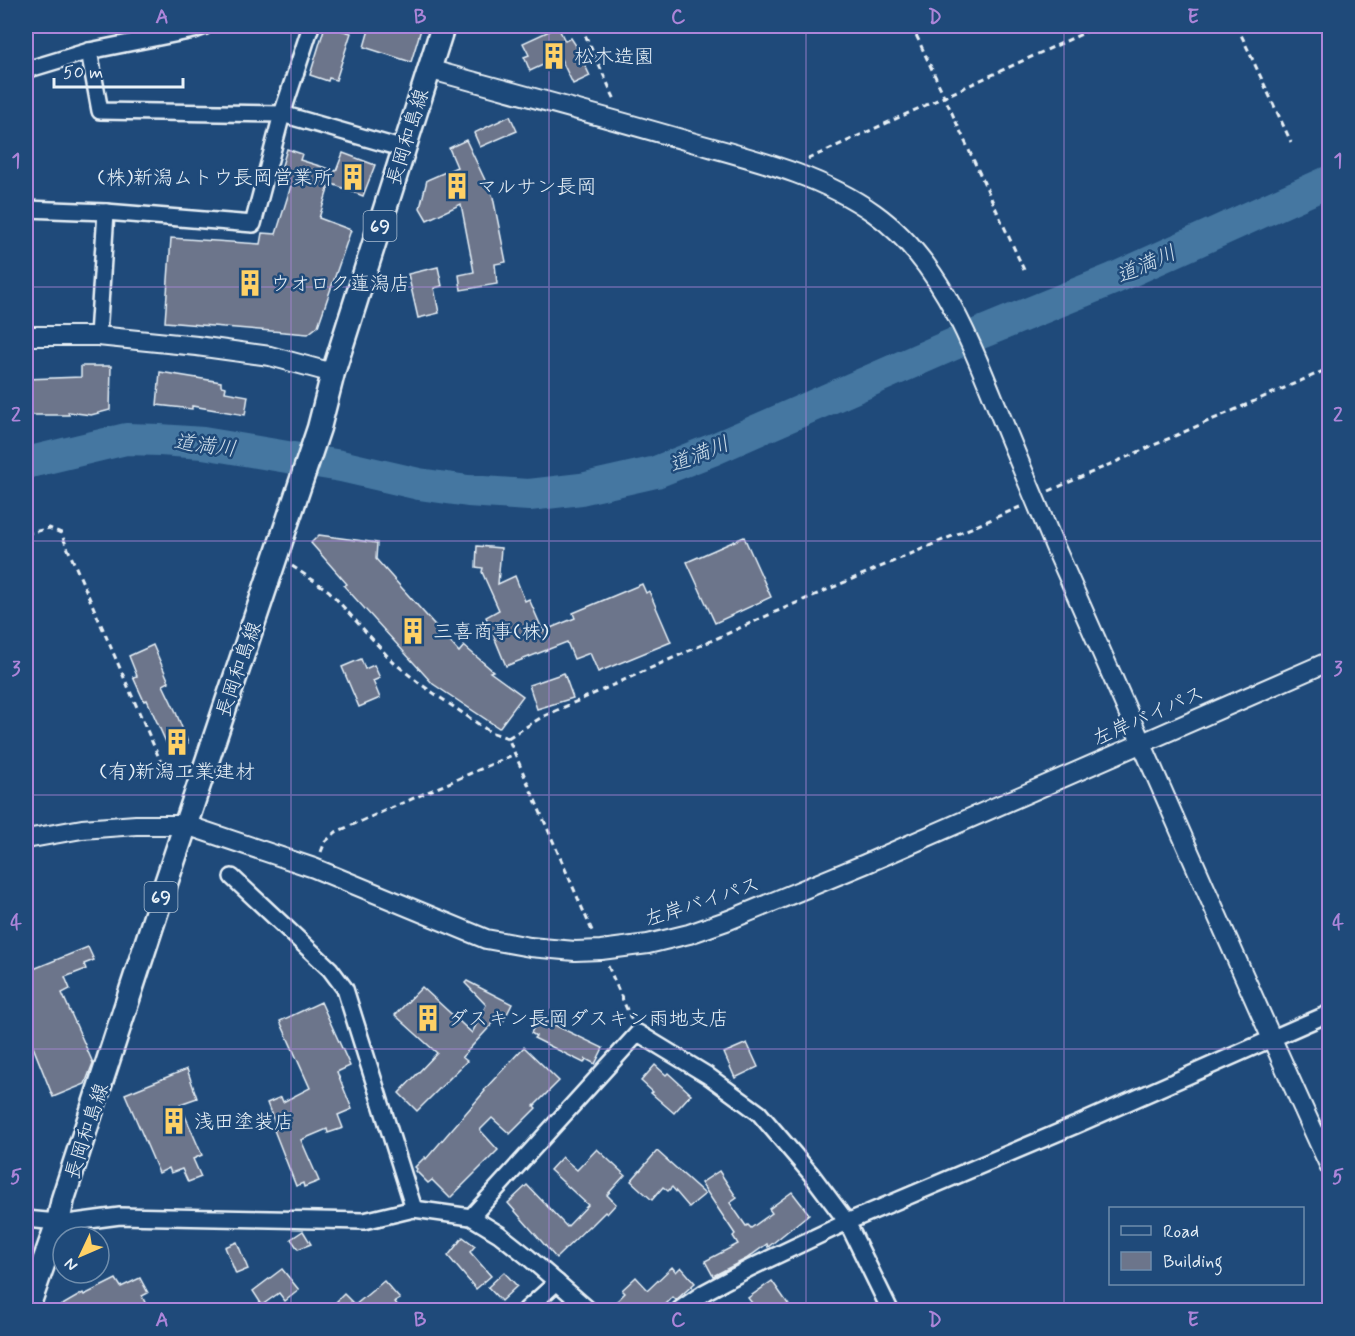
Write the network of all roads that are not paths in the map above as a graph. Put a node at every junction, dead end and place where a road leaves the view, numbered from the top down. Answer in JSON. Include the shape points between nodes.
{"nodes":[{"id":1,"x":205,"y":26,"type":"edge"},
{"id":2,"x":311,"y":26,"type":"edge"},
{"id":3,"x":443,"y":26,"type":"edge"},
{"id":4,"x":89,"y":51,"type":"junction"},
{"id":5,"x":428,"y":69,"type":"junction"},
{"id":6,"x":26,"y":70,"type":"edge"},
{"id":7,"x":282,"y":114,"type":"junction"},
{"id":8,"x":404,"y":148,"type":"junction"},
{"id":9,"x":26,"y":209,"type":"edge"},
{"id":10,"x":106,"y":212,"type":"junction"},
{"id":11,"x":26,"y":336,"type":"edge"},
{"id":12,"x":98,"y":336,"type":"junction"},
{"id":13,"x":333,"y":373,"type":"junction"},
{"id":14,"x":1329,"y":661,"type":"edge"},
{"id":15,"x":1142,"y":742,"type":"junction"},
{"id":16,"x":186,"y":825,"type":"junction"},
{"id":17,"x":26,"y":839,"type":"edge"},
{"id":18,"x":232,"y":877,"type":"dead end"},
{"id":19,"x":1329,"y":1013,"type":"edge"},
{"id":20,"x":1271,"y":1040,"type":"junction"},
{"id":21,"x":1329,"y":1167,"type":"edge"},
{"id":22,"x":414,"y":1209,"type":"junction"},
{"id":23,"x":471,"y":1217,"type":"junction"},
{"id":24,"x":26,"y":1219,"type":"edge"},
{"id":25,"x":58,"y":1222,"type":"junction"},
{"id":26,"x":847,"y":1222,"type":"junction"},
{"id":27,"x":557,"y":1282,"type":"junction"},
{"id":28,"x":27,"y":1311,"type":"edge"},
{"id":29,"x":526,"y":1311,"type":"edge"},
{"id":30,"x":589,"y":1311,"type":"edge"},
{"id":31,"x":680,"y":1311,"type":"edge"},
{"id":32,"x":891,"y":1311,"type":"edge"}],
"edges":[{"from":1,"to":4,"type":"street"},
{"from":2,"to":7,"type":"street"},
{"from":3,"to":5,"type":"main road","name":"長岡和島線","number":"69"},
{"from":4,"to":6,"type":"street"},
{"from":4,"to":7,"type":"street","via":[[100,111]]},
{"from":5,"to":8,"type":"main road","name":"長岡和島線","number":"69"},
{"from":5,"to":15,"type":"street","via":[[820,182],[876,214],[899,234],[921,258],[959,318]]},
{"from":7,"to":8,"type":"street"},
{"from":7,"to":10,"type":"street","via":[[253,224]]},
{"from":8,"to":13,"type":"main road","name":"長岡和島線","number":"69"},
{"from":9,"to":10,"type":"street"},
{"from":10,"to":12,"type":"street"},
{"from":11,"to":12,"type":"street"},
{"from":12,"to":13,"type":"street","via":[[270,356]]},
{"from":13,"to":16,"type":"main road","name":"長岡和島線","number":"69","via":[[319,428]]},
{"from":14,"to":15,"type":"street","name":"左岸バイパス"},
{"from":15,"to":16,"type":"street","name":"左岸バイパス","via":[[729,920],[648,944],[601,950],[530,947],[486,939],[314,868]]},
{"from":15,"to":20,"type":"street"},
{"from":16,"to":17,"type":"street","name":"左岸バイパス","via":[[93,828]]},
{"from":16,"to":25,"type":"main road","name":"長岡和島線","number":"69"},
{"from":18,"to":22,"type":"street","via":[[330,969],[345,989]]},
{"from":19,"to":20,"type":"street"},
{"from":20,"to":21,"type":"street"},
{"from":20,"to":26,"type":"street"},
{"from":22,"to":23,"type":"street"},
{"from":22,"to":25,"type":"street","via":[[364,1221],[120,1216]]},
{"from":23,"to":26,"type":"street","via":[[638,1033],[707,1075],[759,1113]]},
{"from":23,"to":27,"type":"street","via":[[499,1234]]},
{"from":24,"to":25,"type":"street"},
{"from":25,"to":28,"type":"main road","name":"長岡和島線","number":"69"},
{"from":26,"to":31,"type":"street","via":[[705,1292]]},
{"from":26,"to":32,"type":"street"},
{"from":27,"to":29,"type":"street"},
{"from":27,"to":30,"type":"street"}]}
